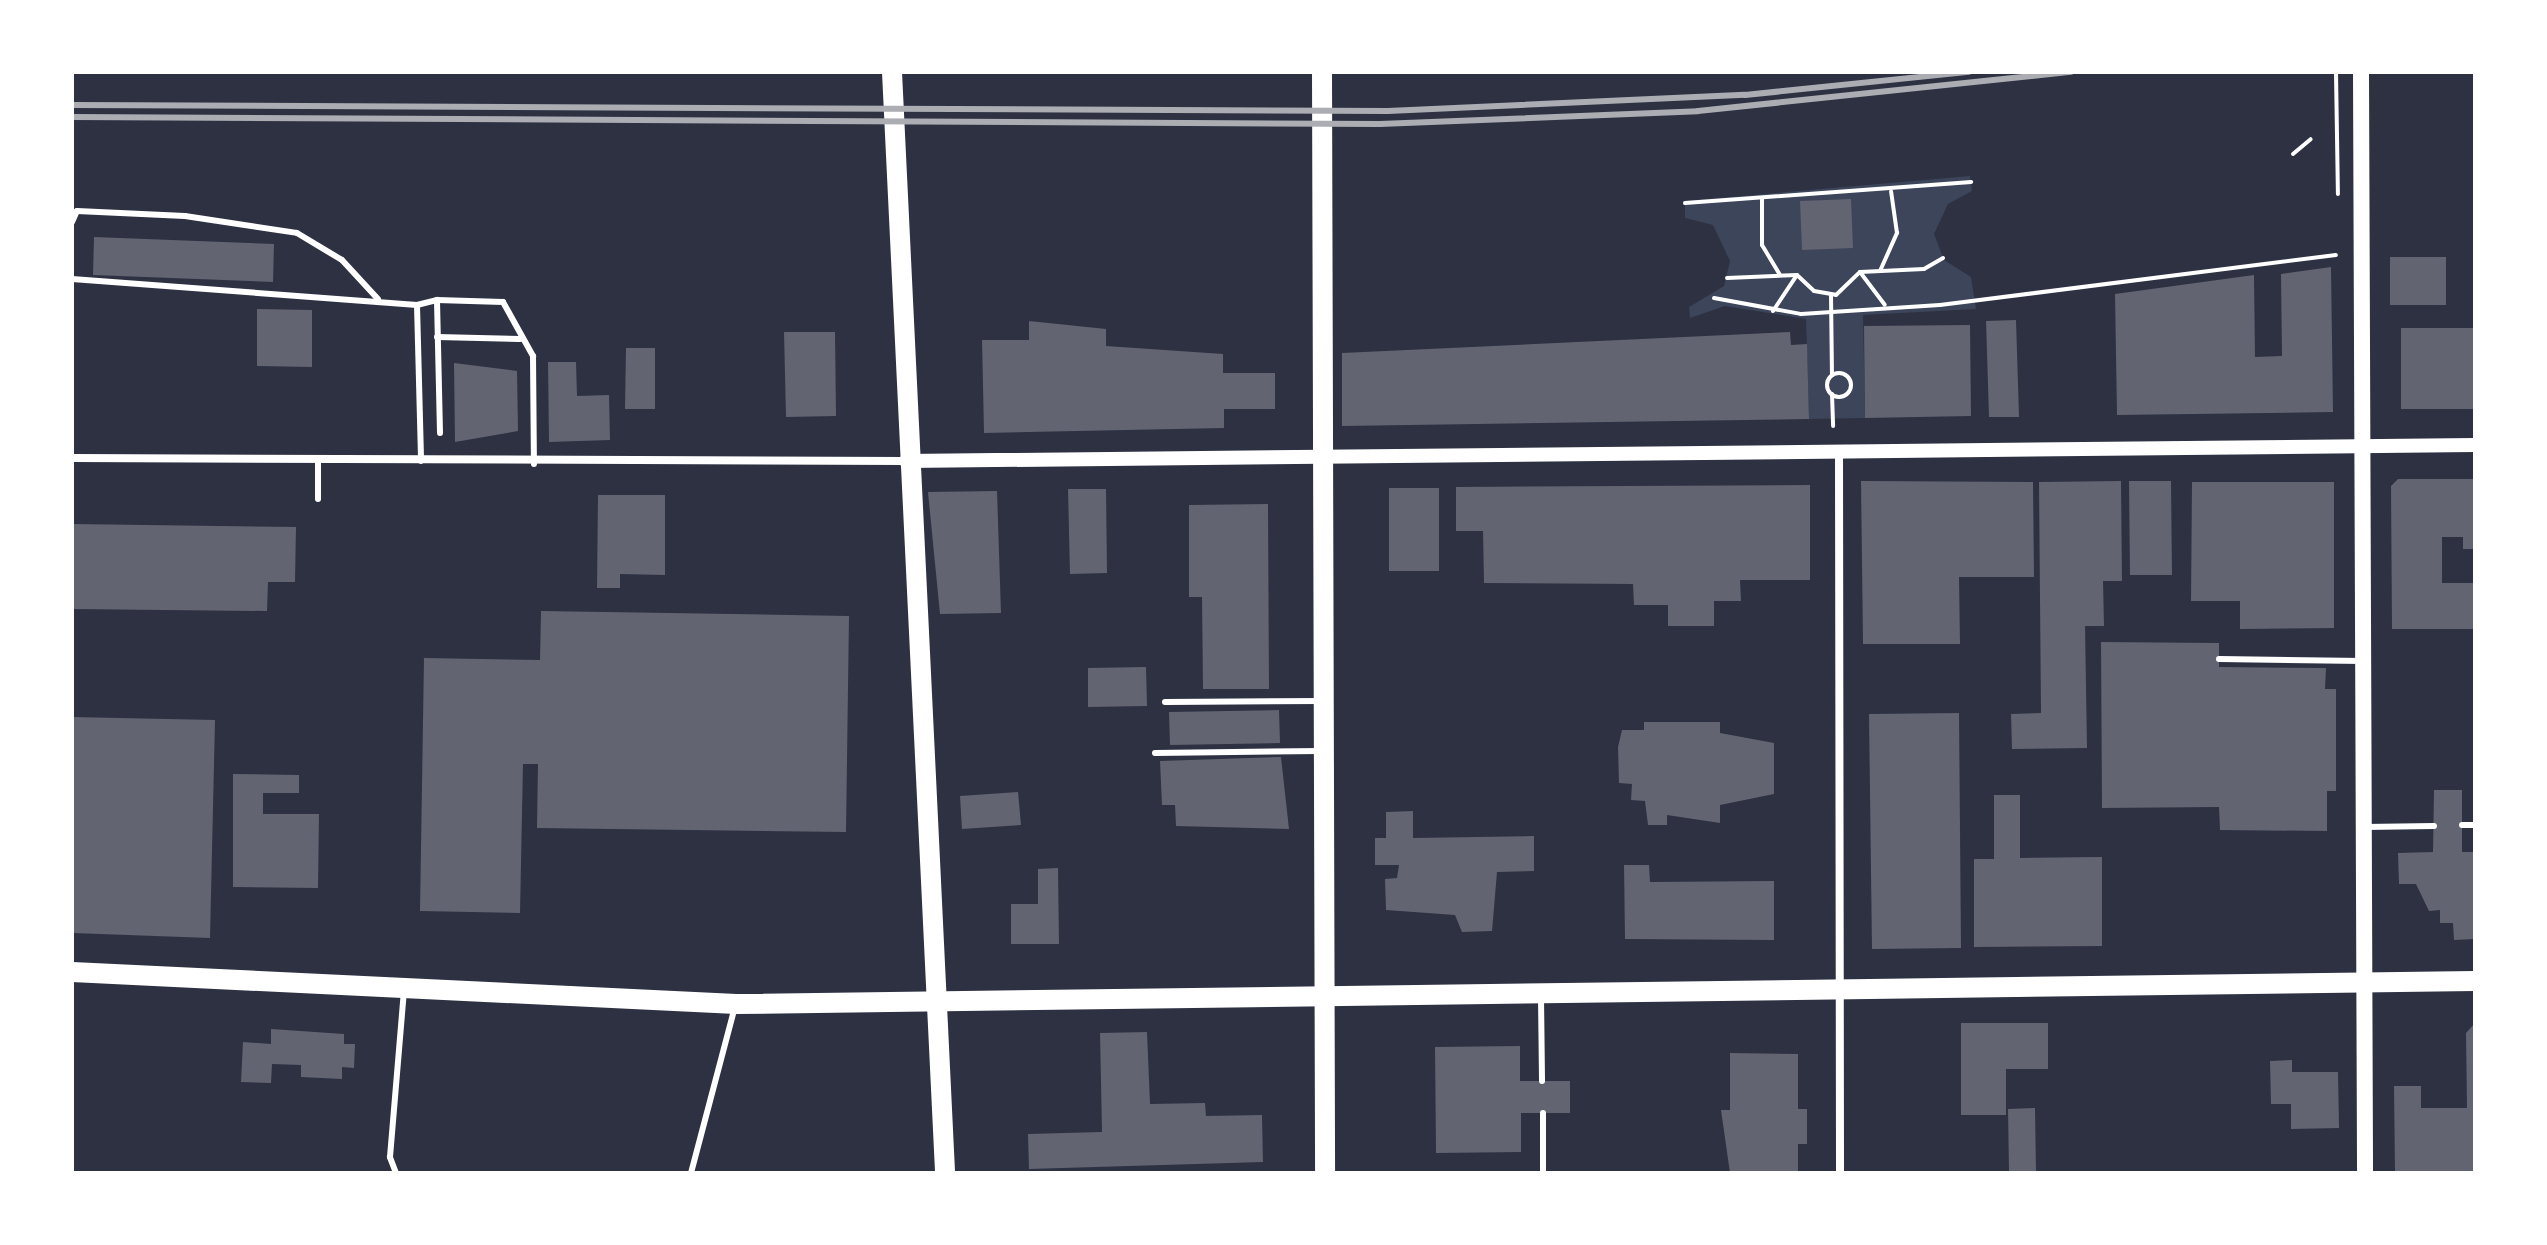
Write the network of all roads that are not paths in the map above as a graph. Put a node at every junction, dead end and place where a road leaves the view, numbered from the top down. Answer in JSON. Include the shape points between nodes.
{"nodes":[{"id":1,"x":892,"y":72,"type":"edge"},
{"id":2,"x":1322,"y":72,"type":"edge"},
{"id":3,"x":2361,"y":72,"type":"edge"},
{"id":4,"x":72,"y":222,"type":"edge"},
{"id":5,"x":72,"y":279,"type":"edge"},
{"id":6,"x":378,"y":299,"type":"junction"},
{"id":7,"x":437,"y":300,"type":"junction"},
{"id":8,"x":417,"y":305,"type":"junction"},
{"id":9,"x":437,"y":337,"type":"junction"},
{"id":10,"x":520,"y":339,"type":"junction"},
{"id":11,"x":440,"y":433,"type":"dead end"},
{"id":12,"x":2364,"y":445,"type":"junction"},
{"id":13,"x":2475,"y":445,"type":"edge"},
{"id":14,"x":1839,"y":449,"type":"junction"},
{"id":15,"x":1322,"y":455,"type":"junction"},
{"id":16,"x":72,"y":458,"type":"edge"},
{"id":17,"x":318,"y":461,"type":"junction"},
{"id":18,"x":421,"y":461,"type":"junction"},
{"id":19,"x":906,"y":461,"type":"junction"},
{"id":20,"x":534,"y":464,"type":"junction"},
{"id":21,"x":318,"y":499,"type":"dead end"},
{"id":22,"x":2219,"y":659,"type":"dead end"},
{"id":23,"x":2363,"y":661,"type":"junction"},
{"id":24,"x":1323,"y":701,"type":"junction"},
{"id":25,"x":1165,"y":702,"type":"dead end"},
{"id":26,"x":1322,"y":751,"type":"junction"},
{"id":27,"x":1155,"y":753,"type":"dead end"},
{"id":28,"x":2462,"y":825,"type":"dead end"},
{"id":29,"x":2475,"y":825,"type":"edge"},
{"id":30,"x":2434,"y":826,"type":"dead end"},
{"id":31,"x":2364,"y":827,"type":"junction"},
{"id":32,"x":72,"y":972,"type":"edge"},
{"id":33,"x":2475,"y":981,"type":"edge"},
{"id":34,"x":2364,"y":983,"type":"junction"},
{"id":35,"x":1840,"y":989,"type":"junction"},
{"id":36,"x":404,"y":990,"type":"junction"},
{"id":37,"x":1541,"y":992,"type":"junction"},
{"id":38,"x":1323,"y":995,"type":"junction"},
{"id":39,"x":938,"y":1001,"type":"junction"},
{"id":40,"x":736,"y":1004,"type":"junction"},
{"id":41,"x":1542,"y":1081,"type":"dead end"},
{"id":42,"x":1543,"y":1113,"type":"dead end"},
{"id":43,"x":396,"y":1173,"type":"edge"},
{"id":44,"x":691,"y":1173,"type":"edge"},
{"id":45,"x":945,"y":1173,"type":"edge"},
{"id":46,"x":1325,"y":1173,"type":"edge"},
{"id":47,"x":1543,"y":1173,"type":"edge"},
{"id":48,"x":1840,"y":1173,"type":"edge"},
{"id":49,"x":2365,"y":1173,"type":"edge"}],
"edges":[{"from":1,"to":19,"type":"main road"},
{"from":2,"to":15,"type":"main road"},
{"from":3,"to":12,"type":"main road"},
{"from":4,"to":6,"type":"lane","via":[[77,211],[169,215],[297,233],[342,260]]},
{"from":5,"to":6,"type":"lane"},
{"from":6,"to":8,"type":"lane"},
{"from":7,"to":8,"type":"lane"},
{"from":7,"to":9,"type":"lane"},
{"from":7,"to":10,"type":"lane","via":[[503,302]]},
{"from":8,"to":18,"type":"lane"},
{"from":9,"to":10,"type":"lane"},
{"from":9,"to":11,"type":"lane"},
{"from":10,"to":20,"type":"lane","via":[[533,356]]},
{"from":12,"to":13,"type":"street"},
{"from":12,"to":14,"type":"street"},
{"from":12,"to":23,"type":"main road"},
{"from":14,"to":15,"type":"street"},
{"from":14,"to":35,"type":"street"},
{"from":15,"to":19,"type":"street"},
{"from":15,"to":24,"type":"main road"},
{"from":16,"to":17,"type":"street"},
{"from":17,"to":18,"type":"street"},
{"from":17,"to":21,"type":"lane"},
{"from":18,"to":20,"type":"street"},
{"from":19,"to":20,"type":"street"},
{"from":19,"to":39,"type":"main road"},
{"from":22,"to":23,"type":"lane"},
{"from":23,"to":31,"type":"main road"},
{"from":24,"to":25,"type":"lane"},
{"from":24,"to":26,"type":"main road"},
{"from":26,"to":27,"type":"lane"},
{"from":26,"to":38,"type":"main road"},
{"from":28,"to":29,"type":"lane"},
{"from":30,"to":31,"type":"lane"},
{"from":31,"to":34,"type":"main road"},
{"from":32,"to":36,"type":"main road"},
{"from":33,"to":34,"type":"main road"},
{"from":34,"to":35,"type":"main road"},
{"from":34,"to":49,"type":"main road"},
{"from":35,"to":37,"type":"main road"},
{"from":35,"to":48,"type":"street"},
{"from":36,"to":40,"type":"main road"},
{"from":36,"to":43,"type":"lane","via":[[390,1157]]},
{"from":37,"to":38,"type":"main road"},
{"from":37,"to":41,"type":"lane"},
{"from":38,"to":39,"type":"main road"},
{"from":38,"to":46,"type":"main road"},
{"from":39,"to":40,"type":"main road"},
{"from":39,"to":45,"type":"main road"},
{"from":40,"to":44,"type":"lane"},
{"from":42,"to":47,"type":"lane"}]}
